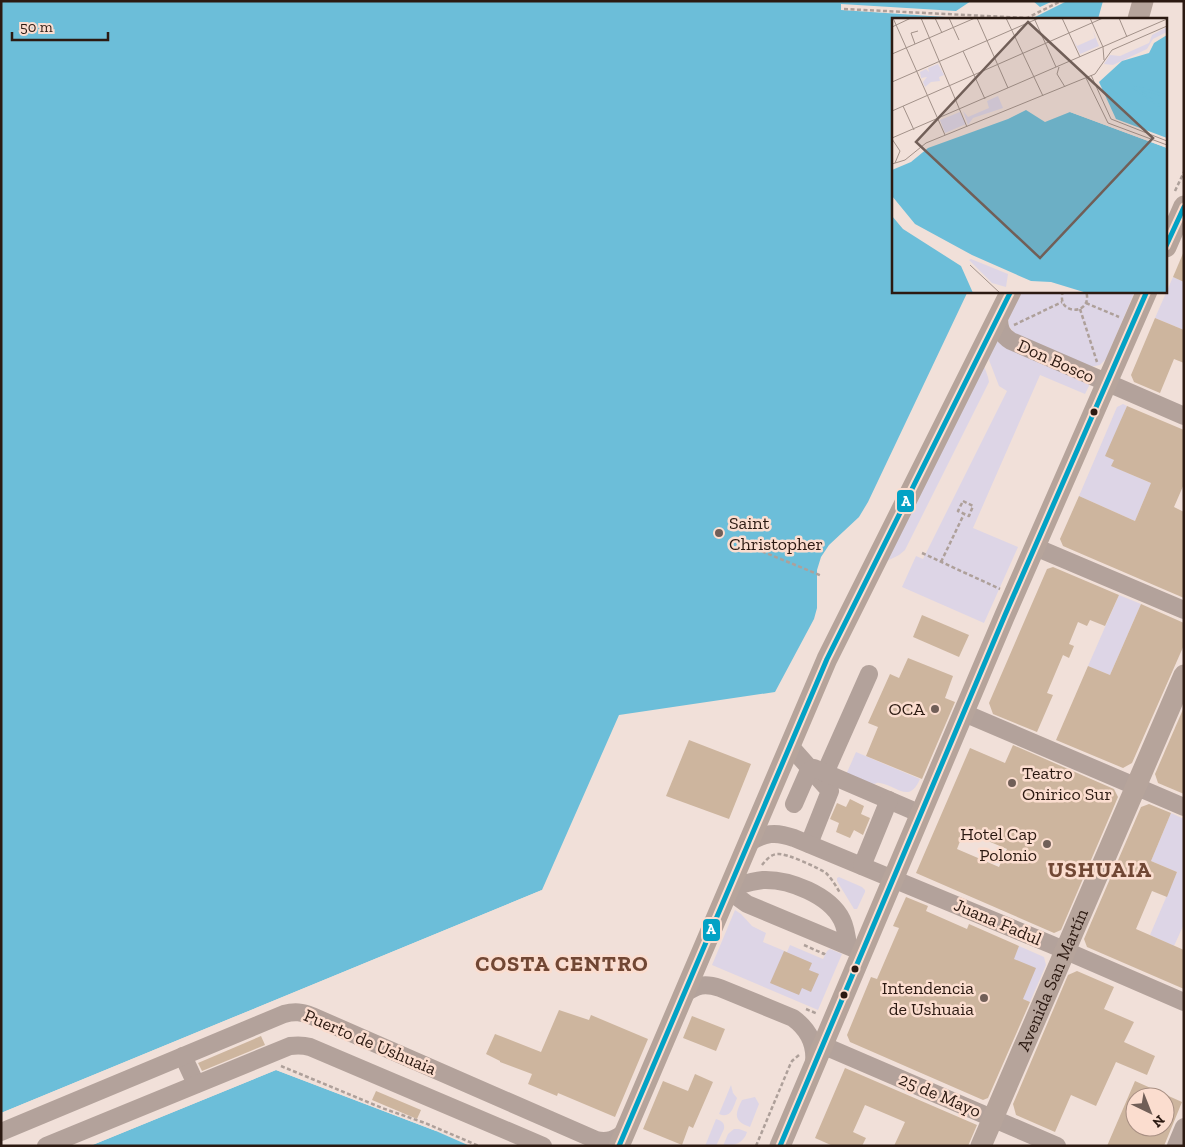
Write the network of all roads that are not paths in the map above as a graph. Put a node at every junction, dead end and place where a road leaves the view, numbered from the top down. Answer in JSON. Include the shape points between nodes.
{"nodes":[{"id":1,"x":1143,"y":1,"type":"edge"},
{"id":2,"x":1138,"y":18,"type":"edge"},
{"id":3,"x":1178,"y":216,"type":"edge"},
{"id":4,"x":1168,"y":242,"type":"edge"},
{"id":5,"x":1011,"y":292,"type":"edge"},
{"id":6,"x":1147,"y":292,"type":"edge"},
{"id":7,"x":1008,"y":321,"type":"junction"},
{"id":8,"x":1107,"y":383,"type":"junction"},
{"id":9,"x":1184,"y":416,"type":"edge"},
{"id":10,"x":1035,"y":547,"type":"junction"},
{"id":11,"x":1184,"y":610,"type":"edge"},
{"id":12,"x":869,"y":674,"type":"dead end"},
{"id":13,"x":1184,"y":675,"type":"edge"},
{"id":14,"x":964,"y":713,"type":"junction"},
{"id":15,"x":790,"y":746,"type":"junction"},
{"id":16,"x":818,"y":771,"type":"junction"},
{"id":17,"x":1136,"y":787,"type":"junction"},
{"id":18,"x":889,"y":800,"type":"junction"},
{"id":19,"x":794,"y":804,"type":"dead end"},
{"id":20,"x":1184,"y":807,"type":"edge"},
{"id":21,"x":921,"y":814,"type":"junction"},
{"id":22,"x":748,"y":843,"type":"junction"},
{"id":23,"x":809,"y":844,"type":"junction"},
{"id":24,"x":862,"y":866,"type":"junction"},
{"id":25,"x":894,"y":879,"type":"junction"},
{"id":26,"x":729,"y":888,"type":"junction"},
{"id":27,"x":855,"y":949,"type":"junction"},
{"id":28,"x":1065,"y":951,"type":"junction"},
{"id":29,"x":684,"y":994,"type":"junction"},
{"id":30,"x":1184,"y":1002,"type":"edge"},
{"id":31,"x":321,"y":1020,"type":"junction"},
{"id":32,"x":822,"y":1045,"type":"junction"},
{"id":33,"x":310,"y":1047,"type":"junction"},
{"id":34,"x":183,"y":1056,"type":"junction"},
{"id":35,"x":813,"y":1066,"type":"junction"},
{"id":36,"x":196,"y":1084,"type":"junction"},
{"id":37,"x":993,"y":1118,"type":"junction"},
{"id":38,"x":1184,"y":1127,"type":"edge"},
{"id":39,"x":4,"y":1136,"type":"edge"},
{"id":40,"x":622,"y":1139,"type":"edge"},
{"id":41,"x":46,"y":1146,"type":"edge"},
{"id":42,"x":543,"y":1146,"type":"edge"},
{"id":43,"x":780,"y":1146,"type":"edge"},
{"id":44,"x":981,"y":1146,"type":"edge"},
{"id":45,"x":1057,"y":1146,"type":"edge"},
{"id":46,"x":1176,"y":1146,"type":"edge"}],
"edges":[{"from":1,"to":2,"type":"main road"},
{"from":3,"to":4,"type":"main road"},
{"from":5,"to":7,"type":"main road"},
{"from":6,"to":8,"type":"main road"},
{"from":7,"to":8,"type":"street","name":"Don Bosco","via":[[999,324],[1001,332],[1011,341]]},
{"from":7,"to":15,"type":"main road","via":[[827,659]]},
{"from":8,"to":9,"type":"street","name":"Don Bosco"},
{"from":8,"to":10,"type":"main road"},
{"from":10,"to":11,"type":"street"},
{"from":10,"to":14,"type":"main road"},
{"from":12,"to":16,"type":"street"},
{"from":13,"to":17,"type":"main road","name":"Avenida San Martín"},
{"from":14,"to":17,"type":"street"},
{"from":14,"to":21,"type":"main road"},
{"from":15,"to":16,"type":"street"},
{"from":15,"to":22,"type":"main road"},
{"from":16,"to":18,"type":"street"},
{"from":16,"to":19,"type":"street","via":[[808,772]]},
{"from":16,"to":23,"type":"street","via":[[830,791]]},
{"from":17,"to":20,"type":"street"},
{"from":17,"to":28,"type":"main road","name":"Avenida San Martín"},
{"from":18,"to":21,"type":"street"},
{"from":18,"to":24,"type":"street"},
{"from":21,"to":25,"type":"main road"},
{"from":22,"to":23,"type":"street","name":"Juana Fadul","via":[[775,833]]},
{"from":22,"to":26,"type":"main road"},
{"from":23,"to":24,"type":"street","name":"Juana Fadul"},
{"from":24,"to":25,"type":"street","name":"Juana Fadul"},
{"from":25,"to":27,"type":"main road"},
{"from":25,"to":28,"type":"street","name":"Juana Fadul"},
{"from":26,"to":27,"type":"street","via":[[747,904]]},
{"from":26,"to":27,"type":"street","via":[[774,881],[815,894],[838,912]]},
{"from":26,"to":29,"type":"main road"},
{"from":27,"to":32,"type":"main road"},
{"from":28,"to":30,"type":"street","name":"Juana Fadul"},
{"from":28,"to":37,"type":"main road","name":"Avenida San Martín"},
{"from":29,"to":35,"type":"street","via":[[698,986],[712,985],[792,1018],[810,1036]]},
{"from":29,"to":40,"type":"main road"},
{"from":31,"to":33,"type":"street"},
{"from":31,"to":34,"type":"street","name":"Puerto de Ushuaia","via":[[293,1011]]},
{"from":31,"to":40,"type":"street","name":"Puerto de Ushuaia","via":[[596,1140]]},
{"from":32,"to":35,"type":"main road"},
{"from":32,"to":37,"type":"street","name":"25 de Mayo"},
{"from":33,"to":36,"type":"street","name":"Puerto de Ushuaia","via":[[290,1046]]},
{"from":33,"to":42,"type":"street","name":"Puerto de Ushuaia"},
{"from":34,"to":36,"type":"street"},
{"from":34,"to":39,"type":"street","name":"Puerto de Ushuaia"},
{"from":35,"to":43,"type":"main road"},
{"from":36,"to":41,"type":"street","name":"Puerto de Ushuaia"},
{"from":37,"to":44,"type":"main road","name":"Avenida San Martín"},
{"from":37,"to":45,"type":"street","name":"25 de Mayo"},
{"from":38,"to":46,"type":"street"}]}
